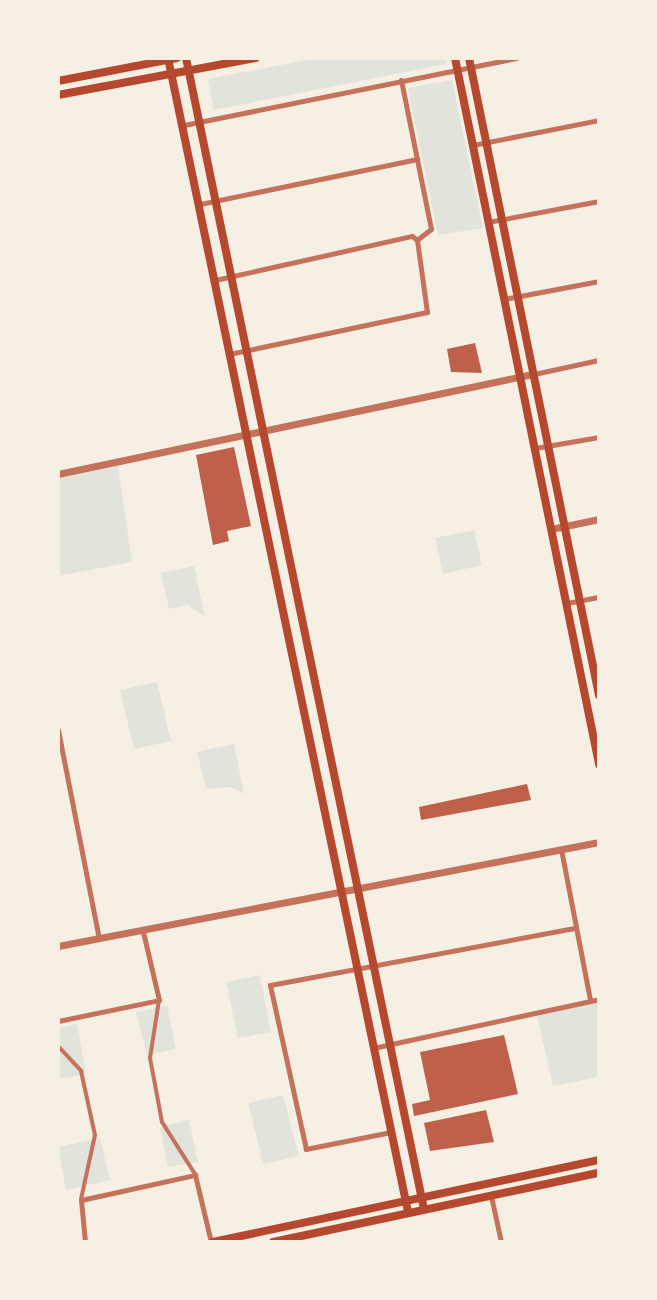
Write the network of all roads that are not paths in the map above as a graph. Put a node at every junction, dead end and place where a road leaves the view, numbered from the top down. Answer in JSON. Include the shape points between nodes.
{"nodes":[{"id":1,"x":171,"y":58,"type":"edge"},
{"id":2,"x":186,"y":58,"type":"edge"},
{"id":3,"x":256,"y":58,"type":"edge"},
{"id":4,"x":455,"y":58,"type":"edge"},
{"id":5,"x":516,"y":58,"type":"edge"},
{"id":6,"x":470,"y":62,"type":"edge"},
{"id":7,"x":457,"y":69,"type":"junction"},
{"id":8,"x":189,"y":71,"type":"junction"},
{"id":9,"x":171,"y":74,"type":"junction"},
{"id":10,"x":401,"y":80,"type":"junction"},
{"id":11,"x":58,"y":81,"type":"edge"},
{"id":12,"x":58,"y":95,"type":"edge"},
{"id":13,"x":599,"y":120,"type":"edge"},
{"id":14,"x":199,"y":121,"type":"junction"},
{"id":15,"x":184,"y":125,"type":"junction"},
{"id":16,"x":485,"y":143,"type":"junction"},
{"id":17,"x":473,"y":145,"type":"junction"},
{"id":18,"x":417,"y":159,"type":"junction"},
{"id":19,"x":216,"y":200,"type":"junction"},
{"id":20,"x":599,"y":201,"type":"edge"},
{"id":21,"x":200,"y":204,"type":"junction"},
{"id":22,"x":501,"y":221,"type":"junction"},
{"id":23,"x":488,"y":222,"type":"junction"},
{"id":24,"x":414,"y":238,"type":"junction"},
{"id":25,"x":231,"y":277,"type":"junction"},
{"id":26,"x":215,"y":280,"type":"junction"},
{"id":27,"x":599,"y":281,"type":"edge"},
{"id":28,"x":518,"y":297,"type":"junction"},
{"id":29,"x":503,"y":300,"type":"junction"},
{"id":30,"x":246,"y":350,"type":"junction"},
{"id":31,"x":230,"y":354,"type":"junction"},
{"id":32,"x":599,"y":360,"type":"edge"},
{"id":33,"x":533,"y":374,"type":"junction"},
{"id":34,"x":520,"y":376,"type":"junction"},
{"id":35,"x":262,"y":433,"type":"junction"},
{"id":36,"x":248,"y":437,"type":"junction"},
{"id":37,"x":599,"y":437,"type":"edge"},
{"id":38,"x":548,"y":447,"type":"junction"},
{"id":39,"x":535,"y":448,"type":"junction"},
{"id":40,"x":58,"y":474,"type":"edge"},
{"id":41,"x":599,"y":519,"type":"edge"},
{"id":42,"x":564,"y":526,"type":"junction"},
{"id":43,"x":551,"y":529,"type":"junction"},
{"id":44,"x":599,"y":597,"type":"edge"},
{"id":45,"x":579,"y":600,"type":"junction"},
{"id":46,"x":566,"y":603,"type":"junction"},
{"id":47,"x":597,"y":680,"type":"edge"},
{"id":48,"x":582,"y":683,"type":"junction"},
{"id":49,"x":599,"y":695,"type":"edge"},
{"id":50,"x":58,"y":730,"type":"edge"},
{"id":51,"x":599,"y":760,"type":"edge"},
{"id":52,"x":599,"y":842,"type":"edge"},
{"id":53,"x":561,"y":849,"type":"junction"},
{"id":54,"x":356,"y":889,"type":"junction"},
{"id":55,"x":342,"y":892,"type":"junction"},
{"id":56,"x":576,"y":928,"type":"junction"},
{"id":57,"x":143,"y":932,"type":"junction"},
{"id":58,"x":99,"y":940,"type":"junction"},
{"id":59,"x":58,"y":946,"type":"edge"},
{"id":60,"x":357,"y":967,"type":"junction"},
{"id":61,"x":373,"y":969,"type":"junction"},
{"id":62,"x":599,"y":999,"type":"edge"},
{"id":63,"x":159,"y":1000,"type":"junction"},
{"id":64,"x":590,"y":1000,"type":"junction"},
{"id":65,"x":58,"y":1021,"type":"edge"},
{"id":66,"x":389,"y":1045,"type":"junction"},
{"id":67,"x":58,"y":1046,"type":"edge"},
{"id":68,"x":373,"y":1048,"type":"junction"},
{"id":69,"x":391,"y":1132,"type":"junction"},
{"id":70,"x":599,"y":1160,"type":"edge"},
{"id":71,"x":599,"y":1173,"type":"edge"},
{"id":72,"x":195,"y":1175,"type":"junction"},
{"id":73,"x":421,"y":1195,"type":"junction"},
{"id":74,"x":491,"y":1195,"type":"junction"},
{"id":75,"x":405,"y":1199,"type":"junction"},
{"id":76,"x":81,"y":1200,"type":"junction"},
{"id":77,"x":424,"y":1209,"type":"junction"},
{"id":78,"x":408,"y":1212,"type":"junction"},
{"id":79,"x":328,"y":1230,"type":"junction"},
{"id":80,"x":85,"y":1242,"type":"edge"},
{"id":81,"x":212,"y":1242,"type":"edge"},
{"id":82,"x":273,"y":1242,"type":"edge"},
{"id":83,"x":331,"y":1242,"type":"edge"},
{"id":84,"x":501,"y":1242,"type":"edge"}],
"edges":[{"from":1,"to":9,"type":"main road"},
{"from":1,"to":11,"type":"main road"},
{"from":2,"to":8,"type":"main road"},
{"from":3,"to":8,"type":"main road"},
{"from":4,"to":7,"type":"main road"},
{"from":5,"to":6,"type":"street"},
{"from":6,"to":7,"type":"street"},
{"from":6,"to":16,"type":"main road"},
{"from":7,"to":10,"type":"street"},
{"from":7,"to":17,"type":"main road"},
{"from":8,"to":9,"type":"main road"},
{"from":8,"to":14,"type":"main road"},
{"from":9,"to":12,"type":"main road"},
{"from":9,"to":15,"type":"main road"},
{"from":10,"to":14,"type":"street"},
{"from":10,"to":18,"type":"street"},
{"from":13,"to":16,"type":"street"},
{"from":14,"to":15,"type":"street"},
{"from":14,"to":19,"type":"main road"},
{"from":15,"to":21,"type":"main road"},
{"from":16,"to":17,"type":"street"},
{"from":16,"to":22,"type":"main road"},
{"from":17,"to":23,"type":"main road"},
{"from":18,"to":19,"type":"street"},
{"from":18,"to":24,"type":"street","via":[[431,229]]},
{"from":19,"to":21,"type":"street"},
{"from":19,"to":25,"type":"main road"},
{"from":20,"to":22,"type":"street"},
{"from":21,"to":26,"type":"main road"},
{"from":22,"to":23,"type":"street"},
{"from":22,"to":28,"type":"main road"},
{"from":23,"to":29,"type":"main road"},
{"from":24,"to":25,"type":"street"},
{"from":24,"to":30,"type":"street","via":[[427,312]]},
{"from":25,"to":26,"type":"street"},
{"from":25,"to":30,"type":"main road"},
{"from":26,"to":31,"type":"main road"},
{"from":27,"to":28,"type":"street"},
{"from":28,"to":29,"type":"street"},
{"from":28,"to":33,"type":"main road"},
{"from":29,"to":34,"type":"main road"},
{"from":30,"to":31,"type":"street"},
{"from":30,"to":35,"type":"main road"},
{"from":31,"to":36,"type":"main road"},
{"from":32,"to":33,"type":"street"},
{"from":33,"to":34,"type":"street"},
{"from":33,"to":38,"type":"main road"},
{"from":34,"to":35,"type":"street"},
{"from":34,"to":39,"type":"main road"},
{"from":35,"to":36,"type":"street"},
{"from":35,"to":54,"type":"main road"},
{"from":36,"to":40,"type":"street"},
{"from":36,"to":55,"type":"main road"},
{"from":37,"to":38,"type":"street"},
{"from":38,"to":39,"type":"street"},
{"from":38,"to":42,"type":"main road"},
{"from":39,"to":43,"type":"main road"},
{"from":41,"to":42,"type":"street"},
{"from":42,"to":43,"type":"street"},
{"from":42,"to":45,"type":"main road"},
{"from":43,"to":46,"type":"main road"},
{"from":44,"to":45,"type":"street"},
{"from":45,"to":46,"type":"street"},
{"from":45,"to":47,"type":"main road"},
{"from":46,"to":48,"type":"main road"},
{"from":47,"to":48,"type":"street"},
{"from":47,"to":49,"type":"main road"},
{"from":48,"to":51,"type":"main road"},
{"from":50,"to":58,"type":"street"},
{"from":52,"to":53,"type":"street"},
{"from":53,"to":54,"type":"street"},
{"from":53,"to":56,"type":"street"},
{"from":54,"to":55,"type":"street"},
{"from":54,"to":61,"type":"main road"},
{"from":55,"to":57,"type":"street"},
{"from":55,"to":60,"type":"main road"},
{"from":56,"to":61,"type":"street"},
{"from":56,"to":64,"type":"street"},
{"from":57,"to":58,"type":"street"},
{"from":57,"to":63,"type":"street"},
{"from":58,"to":59,"type":"street"},
{"from":60,"to":61,"type":"street"},
{"from":60,"to":68,"type":"main road"},
{"from":60,"to":69,"type":"street","via":[[270,985],[306,1149]]},
{"from":61,"to":66,"type":"main road"},
{"from":62,"to":64,"type":"street"},
{"from":63,"to":65,"type":"street"},
{"from":63,"to":72,"type":"street","via":[[150,1058],[162,1122]]},
{"from":64,"to":66,"type":"street"},
{"from":66,"to":68,"type":"street"},
{"from":66,"to":73,"type":"main road"},
{"from":67,"to":76,"type":"street","via":[[81,1071],[95,1135]]},
{"from":68,"to":69,"type":"main road"},
{"from":69,"to":75,"type":"main road"},
{"from":70,"to":73,"type":"main road"},
{"from":71,"to":74,"type":"main road"},
{"from":72,"to":76,"type":"street"},
{"from":72,"to":81,"type":"street"},
{"from":73,"to":75,"type":"main road"},
{"from":73,"to":77,"type":"main road"},
{"from":74,"to":77,"type":"main road"},
{"from":74,"to":84,"type":"street"},
{"from":75,"to":78,"type":"main road"},
{"from":75,"to":81,"type":"main road"},
{"from":76,"to":80,"type":"street"},
{"from":77,"to":78,"type":"main road"},
{"from":78,"to":79,"type":"main road"},
{"from":79,"to":82,"type":"main road"},
{"from":79,"to":83,"type":"street"}]}
